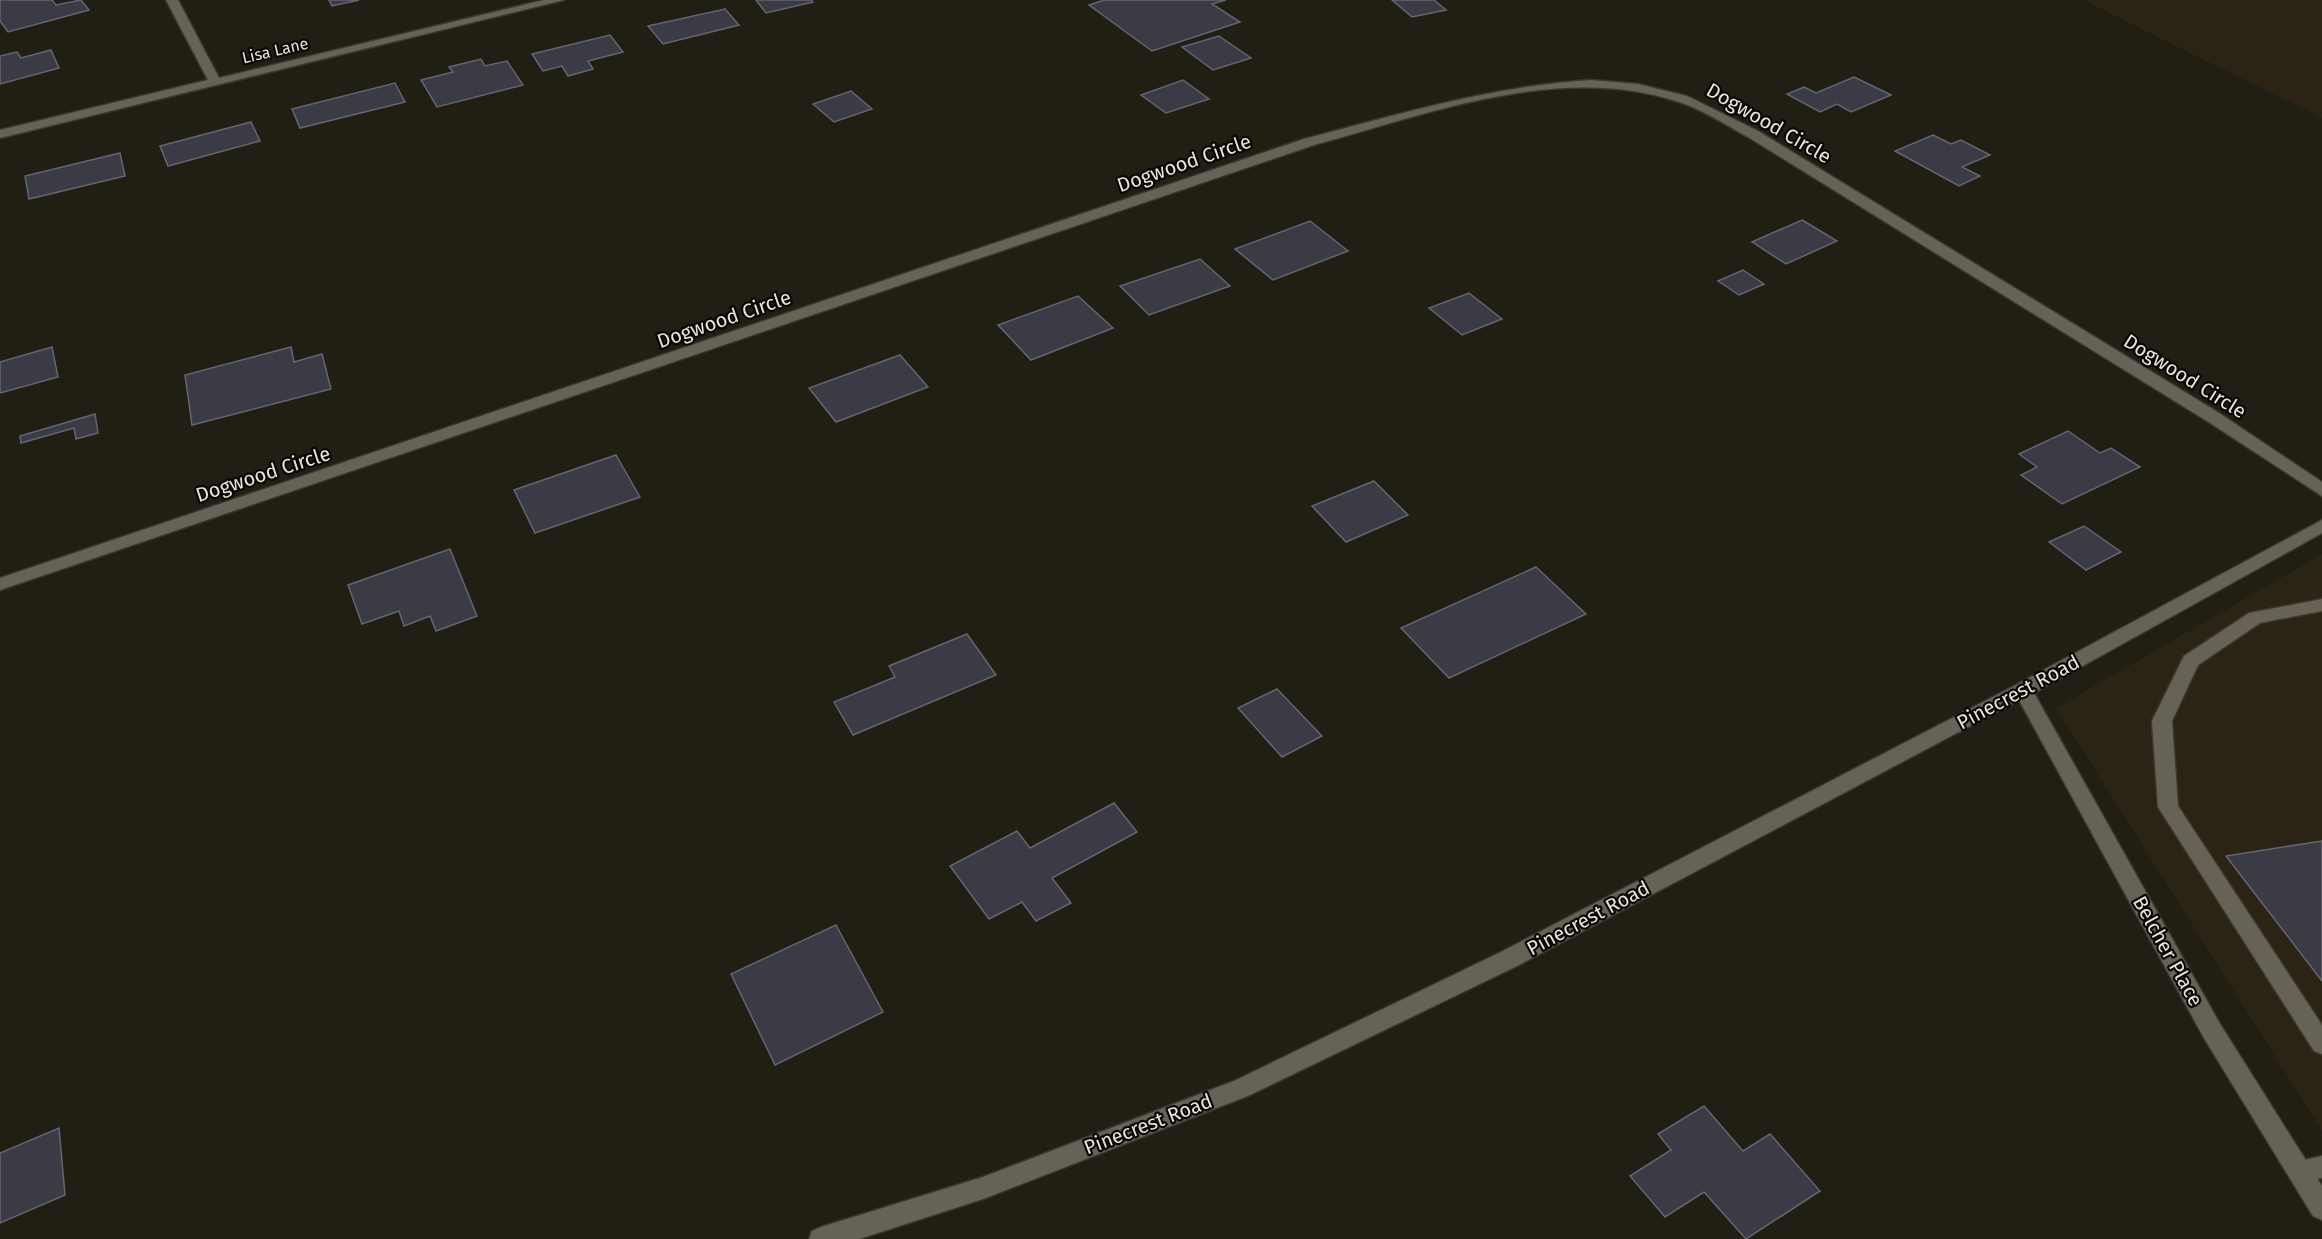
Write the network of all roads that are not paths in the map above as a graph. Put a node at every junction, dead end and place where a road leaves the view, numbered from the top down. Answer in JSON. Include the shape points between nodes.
{"nodes":[{"id":1,"x":172,"y":0,"type":"edge"},
{"id":2,"x":558,"y":0,"type":"edge"},
{"id":3,"x":215,"y":81,"type":"junction"},
{"id":4,"x":0,"y":134,"type":"edge"},
{"id":5,"x":2322,"y":490,"type":"edge"},
{"id":6,"x":2322,"y":526,"type":"edge"},
{"id":7,"x":0,"y":584,"type":"edge"},
{"id":8,"x":2322,"y":605,"type":"edge"},
{"id":9,"x":2024,"y":690,"type":"junction"},
{"id":10,"x":2322,"y":1044,"type":"edge"},
{"id":11,"x":2311,"y":1169,"type":"edge"},
{"id":12,"x":2322,"y":1208,"type":"edge"},
{"id":13,"x":821,"y":1239,"type":"edge"}],
"edges":[{"from":1,"to":3,"type":"street"},
{"from":2,"to":3,"type":"street","name":"Lisa Lane"},
{"from":3,"to":4,"type":"street","name":"Lisa Lane"},
{"from":5,"to":7,"type":"street","name":"Dogwood Circle","via":[[2213,417],[1753,134],[1684,100],[1619,84],[1561,84],[1490,95],[1309,142]]},
{"from":6,"to":9,"type":"street","name":"Pinecrest Road"},
{"from":8,"to":10,"type":"street","via":[[2255,618],[2191,661],[2162,721],[2168,807]]},
{"from":9,"to":11,"type":"street","name":"Belcher Place","via":[[2212,1031]]},
{"from":9,"to":13,"type":"street","name":"Pinecrest Road","via":[[1511,958],[1242,1088],[983,1188]]},
{"from":11,"to":12,"type":"street","name":"Belcher Place"}]}
